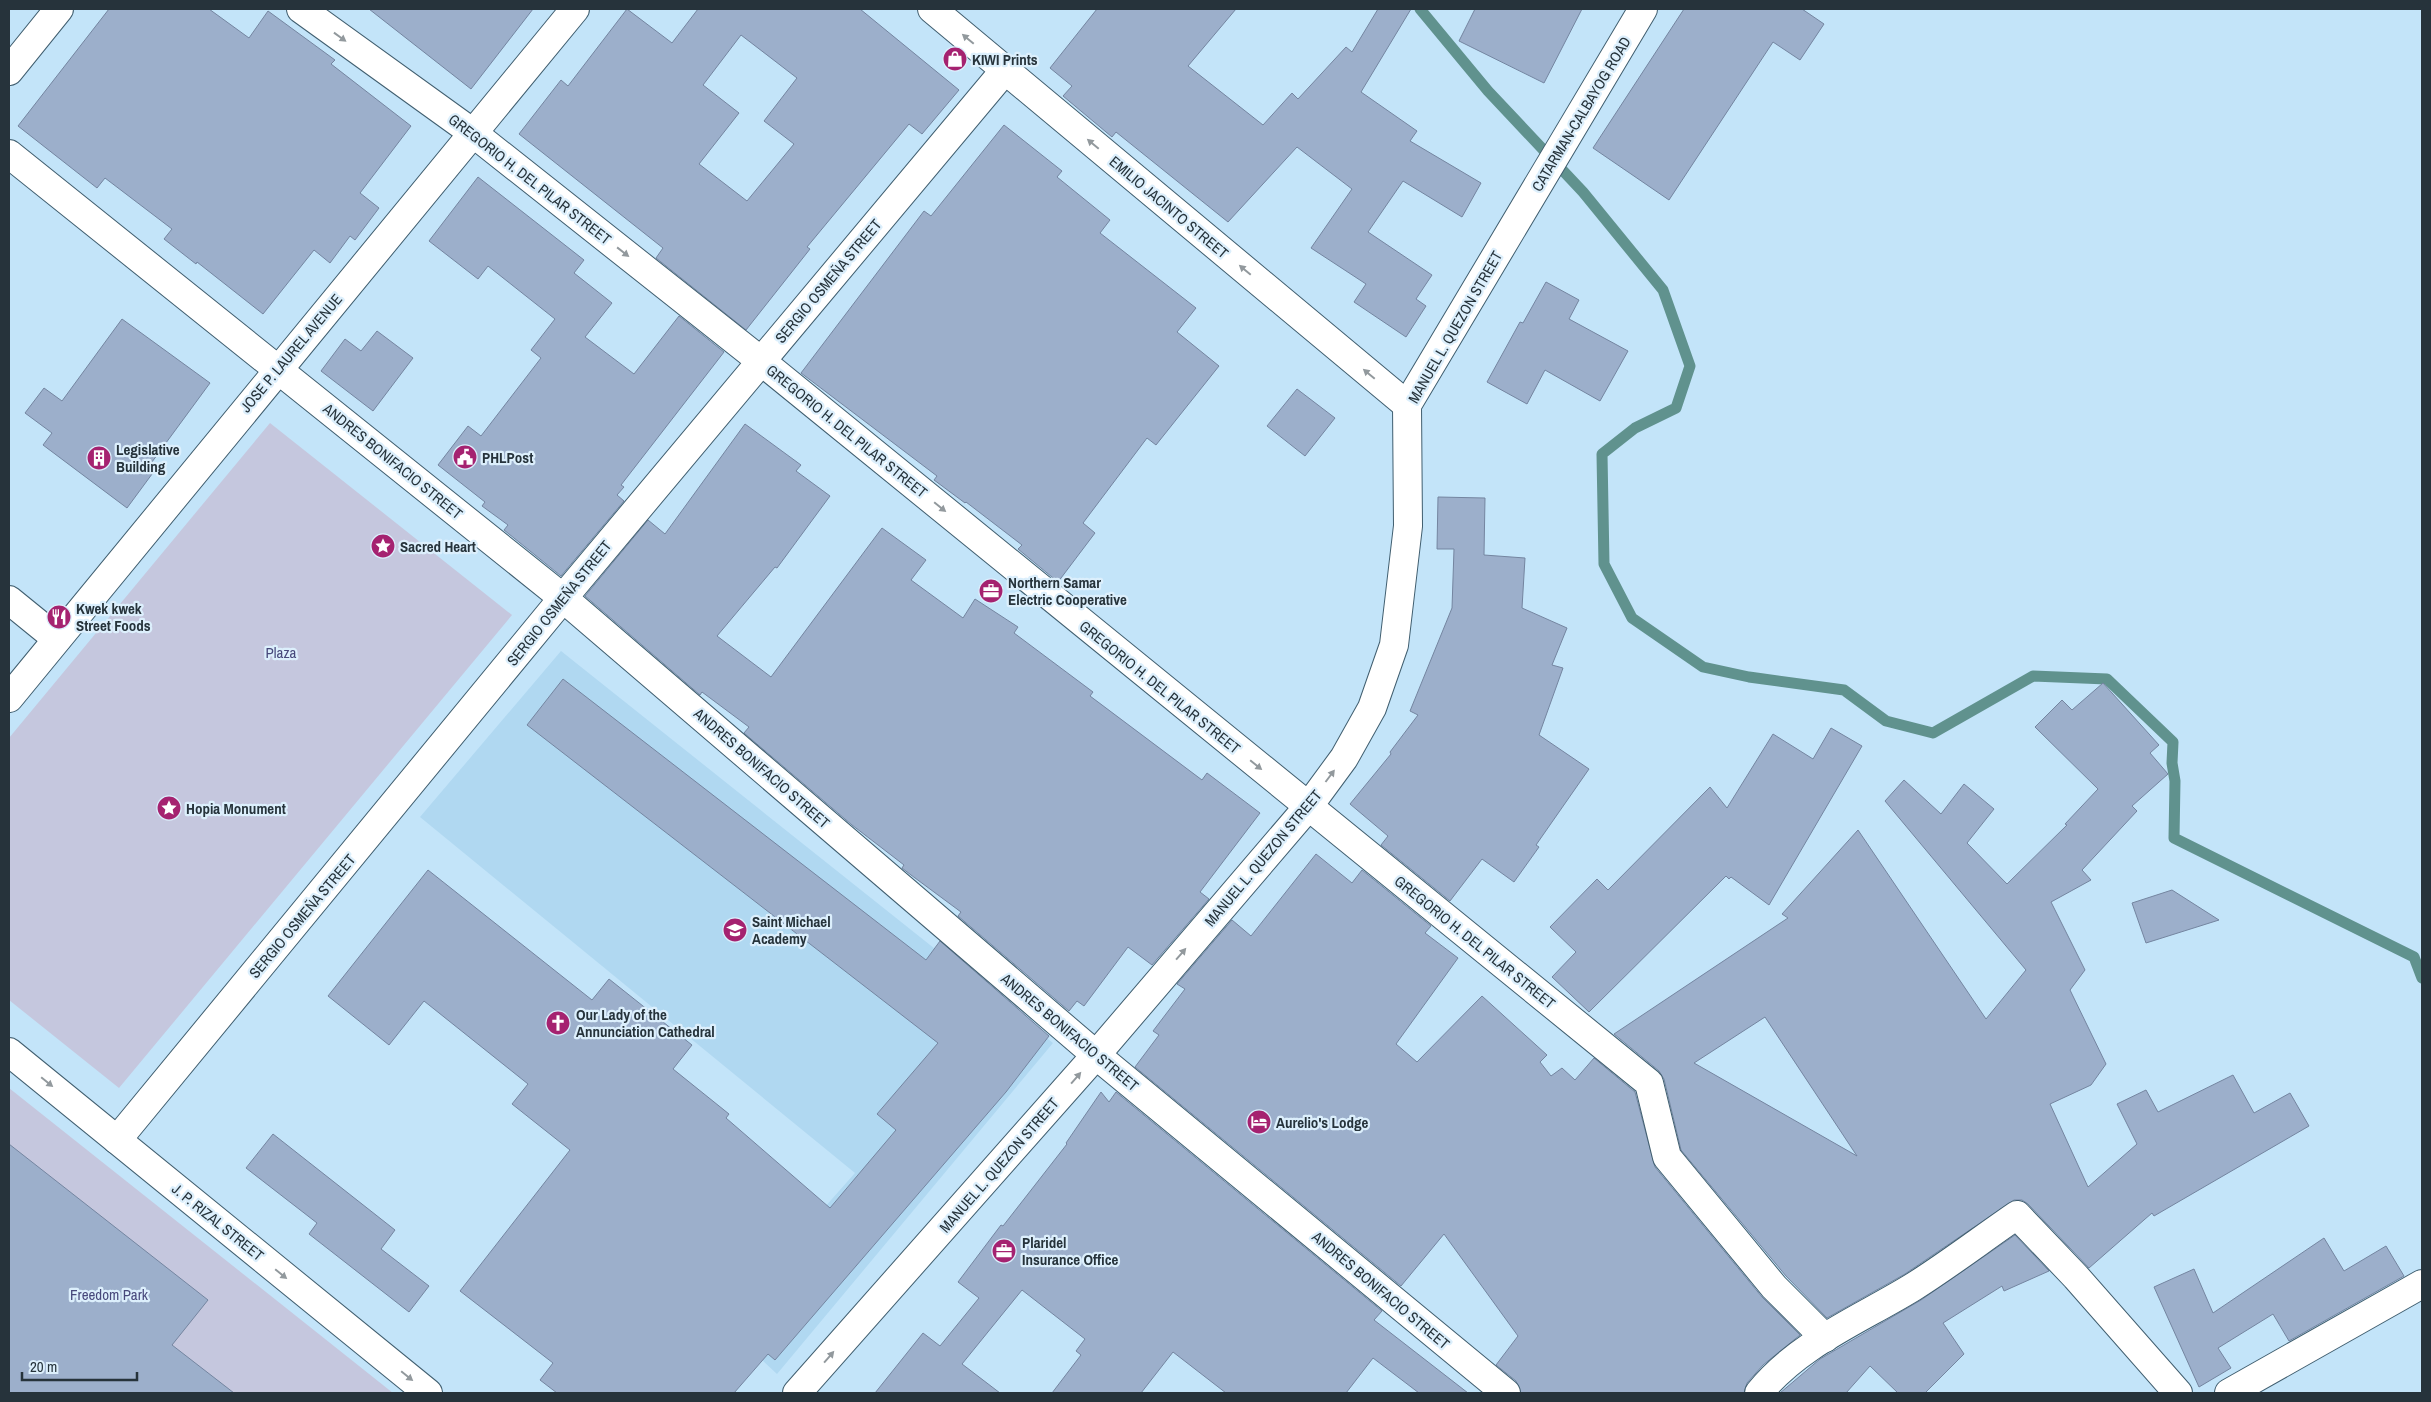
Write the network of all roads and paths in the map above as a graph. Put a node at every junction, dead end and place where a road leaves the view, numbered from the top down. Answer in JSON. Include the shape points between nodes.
{"nodes":[{"id":1,"x":59,"y":9,"type":"edge"},
{"id":2,"x":301,"y":9,"type":"edge"},
{"id":3,"x":575,"y":9,"type":"edge"},
{"id":4,"x":932,"y":9,"type":"edge"},
{"id":5,"x":1643,"y":9,"type":"edge"},
{"id":6,"x":1005,"y":70,"type":"junction"},
{"id":7,"x":9,"y":71,"type":"edge"},
{"id":8,"x":473,"y":133,"type":"junction"},
{"id":9,"x":9,"y":154,"type":"edge"},
{"id":10,"x":1518,"y":219,"type":"joint"},
{"id":11,"x":761,"y":361,"type":"junction"},
{"id":12,"x":278,"y":369,"type":"junction"},
{"id":13,"x":1407,"y":405,"type":"junction"},
{"id":14,"x":563,"y":598,"type":"junction"},
{"id":15,"x":9,"y":600,"type":"edge"},
{"id":16,"x":57,"y":639,"type":"junction"},
{"id":17,"x":9,"y":698,"type":"edge"},
{"id":18,"x":1308,"y":807,"type":"junction"},
{"id":19,"x":9,"y":1052,"type":"edge"},
{"id":20,"x":1096,"y":1055,"type":"junction"},
{"id":21,"x":118,"y":1140,"type":"junction"},
{"id":22,"x":2422,"y":1284,"type":"edge"},
{"id":23,"x":1825,"y":1338,"type":"junction"},
{"id":24,"x":428,"y":1393,"type":"edge"},
{"id":25,"x":796,"y":1393,"type":"edge"},
{"id":26,"x":1506,"y":1393,"type":"edge"},
{"id":27,"x":1759,"y":1393,"type":"edge"},
{"id":28,"x":2178,"y":1393,"type":"edge"},
{"id":29,"x":2229,"y":1393,"type":"edge"}],
"edges":[{"from":1,"to":7,"type":"street"},
{"from":2,"to":8,"type":"street","name":"GREGORIO H. DEL PILAR STREET","one_way":true},
{"from":3,"to":8,"type":"street","name":"JOSE P. LAUREL AVENUE"},
{"from":6,"to":4,"type":"street","name":"EMILIO JACINTO STREET","one_way":true},
{"from":5,"to":10,"type":"street","name":"CATARMAN-CALBAYOG ROAD"},
{"from":6,"to":11,"type":"street","name":"SERGIO OSMEÑA STREET"},
{"from":13,"to":6,"type":"street","name":"EMILIO JACINTO STREET","one_way":true},
{"from":8,"to":11,"type":"street","name":"GREGORIO H. DEL PILAR STREET","one_way":true},
{"from":8,"to":12,"type":"street","name":"JOSE P. LAUREL AVENUE"},
{"from":9,"to":12,"type":"street","name":"ANDRES BONIFACIO STREET"},
{"from":10,"to":13,"type":"street","name":"MANUEL L. QUEZON STREET"},
{"from":11,"to":14,"type":"street","name":"SERGIO OSMEÑA STREET"},
{"from":11,"to":18,"type":"street","name":"GREGORIO H. DEL PILAR STREET","one_way":true},
{"from":12,"to":14,"type":"street","name":"ANDRES BONIFACIO STREET"},
{"from":12,"to":16,"type":"street","name":"JOSE P. LAUREL AVENUE"},
{"from":18,"to":13,"type":"street","name":"MANUEL L. QUEZON STREET","one_way":true,"via":[[1344,758],[1372,708],[1394,646],[1408,526]]},
{"from":14,"to":20,"type":"street","name":"ANDRES BONIFACIO STREET"},
{"from":14,"to":21,"type":"street","name":"SERGIO OSMEÑA STREET"},
{"from":15,"to":16,"type":"street"},
{"from":16,"to":17,"type":"street","name":"JOSE P. LAUREL AVENUE"},
{"from":20,"to":18,"type":"street","name":"MANUEL L. QUEZON STREET","one_way":true},
{"from":18,"to":23,"type":"street","name":"GREGORIO H. DEL PILAR STREET","via":[[1649,1083],[1667,1157],[1774,1287]]},
{"from":19,"to":21,"type":"street","name":"J. P. RIZAL STREET","one_way":true},
{"from":25,"to":20,"type":"street","name":"MANUEL L. QUEZON STREET","one_way":true},
{"from":20,"to":26,"type":"street","name":"ANDRES BONIFACIO STREET"},
{"from":21,"to":24,"type":"street","name":"J. P. RIZAL STREET","one_way":true},
{"from":22,"to":29,"type":"street"},
{"from":23,"to":27,"type":"street","via":[[1774,1374]]},
{"from":23,"to":28,"type":"street","via":[[1914,1286],[2017,1215]]}]}
